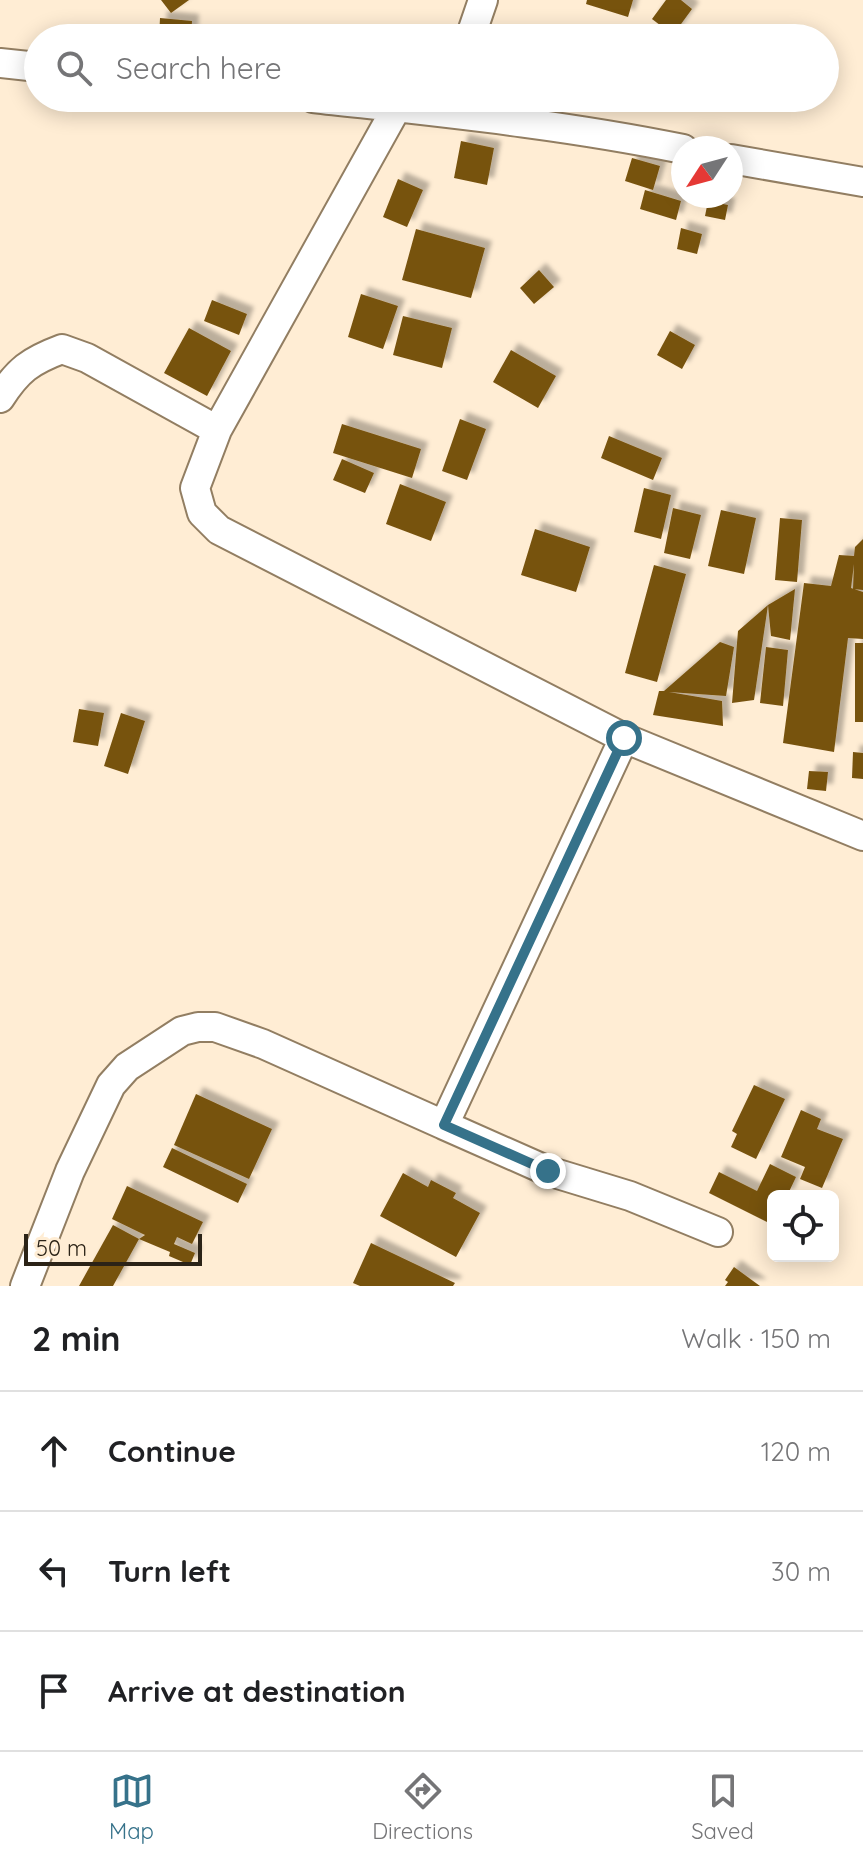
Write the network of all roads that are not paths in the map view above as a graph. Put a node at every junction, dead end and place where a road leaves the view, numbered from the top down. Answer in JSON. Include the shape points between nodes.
{"nodes":[{"id":1,"x":483,"y":0,"type":"edge"},
{"id":2,"x":475,"y":24,"type":"edge"},
{"id":3,"x":0,"y":63,"type":"edge"},
{"id":4,"x":24,"y":66,"type":"edge"},
{"id":5,"x":394,"y":112,"type":"edge"},
{"id":6,"x":486,"y":112,"type":"edge"},
{"id":7,"x":671,"y":146,"type":"edge"},
{"id":8,"x":743,"y":161,"type":"edge"},
{"id":9,"x":863,"y":182,"type":"edge"},
{"id":10,"x":0,"y":398,"type":"edge"},
{"id":11,"x":217,"y":430,"type":"junction"},
{"id":12,"x":624,"y":738,"type":"junction"},
{"id":13,"x":863,"y":836,"type":"edge"},
{"id":14,"x":444,"y":1125,"type":"junction"},
{"id":15,"x":718,"y":1232,"type":"dead end"},
{"id":16,"x":25,"y":1286,"type":"edge"}],
"edges":[{"from":1,"to":2,"type":"street"},
{"from":3,"to":4,"type":"street"},
{"from":5,"to":11,"type":"street"},
{"from":6,"to":7,"type":"street"},
{"from":8,"to":9,"type":"street"},
{"from":10,"to":11,"type":"street","via":[[16,373],[62,349]]},
{"from":11,"to":12,"type":"street","via":[[195,488],[202,513],[219,530]]},
{"from":12,"to":13,"type":"street"},
{"from":12,"to":14,"type":"street"},
{"from":14,"to":15,"type":"street","via":[[548,1171],[630,1196]]},
{"from":14,"to":16,"type":"street","via":[[263,1044],[215,1027],[182,1031],[127,1067],[111,1085]]}]}
